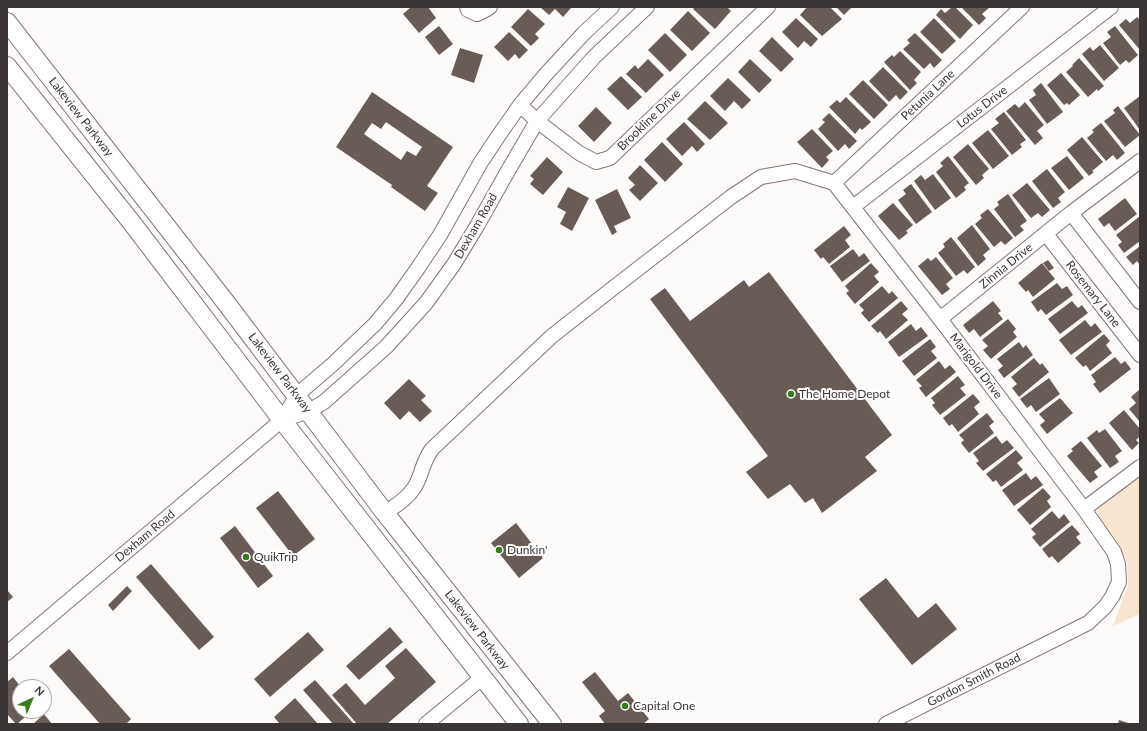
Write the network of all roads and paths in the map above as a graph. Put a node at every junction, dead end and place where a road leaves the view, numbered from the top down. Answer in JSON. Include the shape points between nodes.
{"nodes":[{"id":1,"x":466,"y":7,"type":"edge"},
{"id":2,"x":612,"y":7,"type":"edge"},
{"id":3,"x":647,"y":7,"type":"edge"},
{"id":4,"x":768,"y":7,"type":"edge"},
{"id":5,"x":1022,"y":7,"type":"edge"},
{"id":6,"x":1111,"y":7,"type":"edge"},
{"id":7,"x":489,"y":8,"type":"edge"},
{"id":8,"x":8,"y":25,"type":"edge"},
{"id":9,"x":7,"y":66,"type":"edge"},
{"id":10,"x":520,"y":105,"type":"junction"},
{"id":11,"x":537,"y":121,"type":"junction"},
{"id":12,"x":1140,"y":161,"type":"edge"},
{"id":13,"x":834,"y":183,"type":"junction"},
{"id":14,"x":853,"y":207,"type":"junction"},
{"id":15,"x":1071,"y":213,"type":"junction"},
{"id":16,"x":1046,"y":234,"type":"junction"},
{"id":17,"x":1140,"y":302,"type":"edge"},
{"id":18,"x":940,"y":319,"type":"junction"},
{"id":19,"x":1140,"y":355,"type":"edge"},
{"id":20,"x":297,"y":396,"type":"junction"},
{"id":21,"x":309,"y":411,"type":"junction"},
{"id":22,"x":282,"y":420,"type":"junction"},
{"id":23,"x":1140,"y":467,"type":"edge"},
{"id":24,"x":1084,"y":509,"type":"junction"},
{"id":25,"x":386,"y":513,"type":"junction"},
{"id":26,"x":1063,"y":636,"type":"joint"},
{"id":27,"x":7,"y":652,"type":"edge"},
{"id":28,"x":502,"y":662,"type":"junction"},
{"id":29,"x":483,"y":677,"type":"junction"},
{"id":30,"x":426,"y":724,"type":"edge"},
{"id":31,"x":519,"y":724,"type":"edge"},
{"id":32,"x":552,"y":724,"type":"edge"},
{"id":33,"x":886,"y":724,"type":"edge"}],
"edges":[{"from":1,"to":7,"type":"street","via":[[477,14]]},
{"from":2,"to":10,"type":"street","name":"Dexham Road","via":[[584,33]]},
{"from":3,"to":11,"type":"street","name":"Dexham Road","via":[[594,57]]},
{"from":4,"to":11,"type":"street","name":"Brookline Drive","via":[[610,158],[596,162],[579,153]]},
{"from":5,"to":13,"type":"street","name":"Petunia Lane"},
{"from":6,"to":14,"type":"street","name":"Lotus Drive"},
{"from":8,"to":20,"type":"main road","name":"Lakeview Parkway"},
{"from":9,"to":22,"type":"main road","name":"Lakeview Parkway","via":[[132,223]]},
{"from":10,"to":11,"type":"street","name":"Brookline Drive"},
{"from":10,"to":20,"type":"street","name":"Dexham Road","via":[[481,162],[440,235],[396,299],[375,324]]},
{"from":11,"to":21,"type":"street","name":"Dexham Road","via":[[454,264],[426,303],[386,347],[324,402]]},
{"from":12,"to":15,"type":"street","name":"Zinnia Drive"},
{"from":13,"to":14,"type":"street","name":"Marigold Drive"},
{"from":13,"to":25,"type":"street","via":[[795,171],[761,177],[731,197],[552,336],[432,449],[427,455],[414,489]]},
{"from":14,"to":18,"type":"street","name":"Marigold Drive"},
{"from":15,"to":16,"type":"street","name":"Zinnia Drive"},
{"from":15,"to":17,"type":"street"},
{"from":16,"to":18,"type":"street","name":"Zinnia Drive"},
{"from":16,"to":19,"type":"street","name":"Rosemary Lane"},
{"from":18,"to":24,"type":"street","name":"Marigold Drive"},
{"from":20,"to":21,"type":"main road","name":"Lakeview Parkway"},
{"from":20,"to":22,"type":"street","name":"Dexham Road"},
{"from":21,"to":22,"type":"street","name":"Dexham Road"},
{"from":21,"to":25,"type":"main road","name":"Lakeview Parkway"},
{"from":22,"to":27,"type":"street","name":"Dexham Road"},
{"from":22,"to":29,"type":"main road","name":"Lakeview Parkway"},
{"from":23,"to":24,"type":"street"},
{"from":24,"to":26,"type":"street","name":"Marigold Drive","via":[[1114,552],[1119,582],[1112,597],[1099,613],[1088,623]]},
{"from":25,"to":28,"type":"main road","name":"Lakeview Parkway"},
{"from":26,"to":33,"type":"street","name":"Gordon Smith Road"},
{"from":28,"to":29,"type":"main road"},
{"from":28,"to":32,"type":"main road","name":"Lakeview Parkway"},
{"from":29,"to":30,"type":"street"},
{"from":29,"to":31,"type":"main road","name":"Lakeview Parkway"}]}
